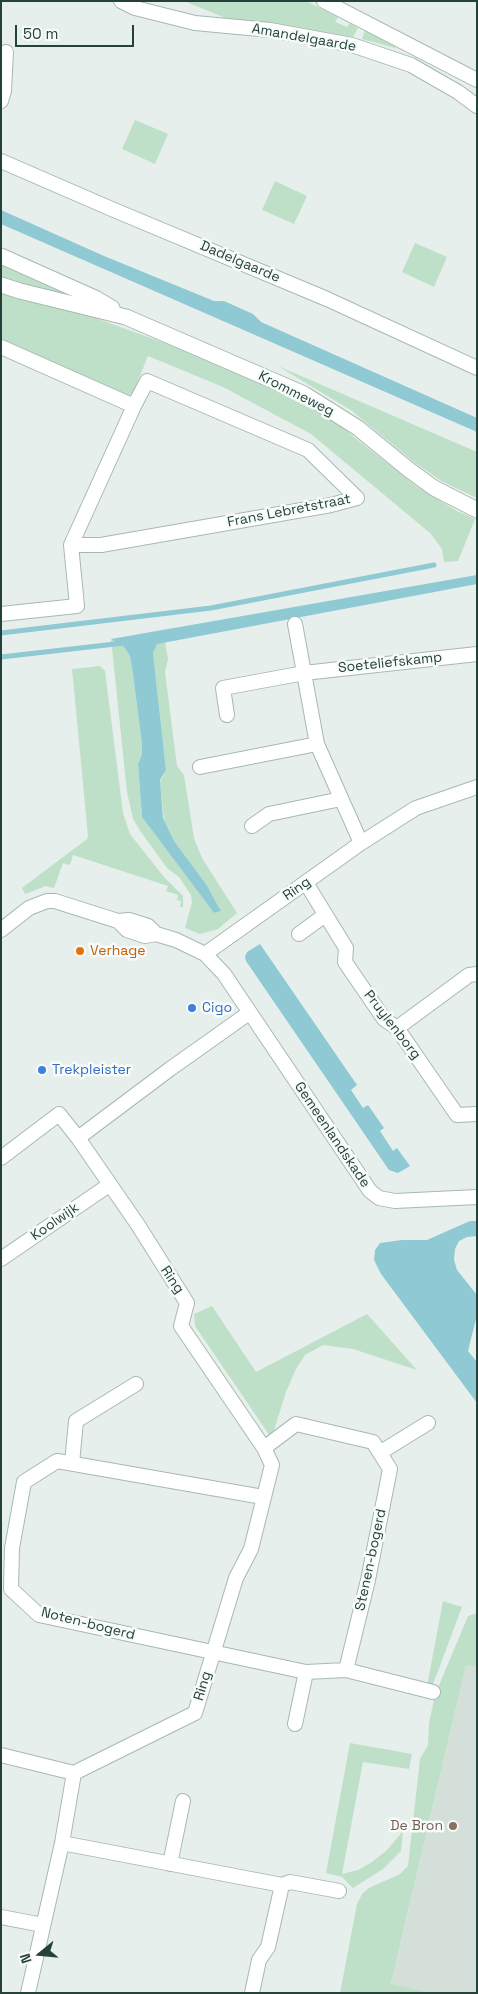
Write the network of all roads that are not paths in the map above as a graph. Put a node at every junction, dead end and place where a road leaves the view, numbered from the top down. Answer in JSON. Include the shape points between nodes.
{"nodes":[{"id":1,"x":121,"y":1,"type":"edge"},
{"id":2,"x":324,"y":1,"type":"edge"},
{"id":3,"x":1,"y":58,"type":"edge"},
{"id":4,"x":477,"y":80,"type":"edge"},
{"id":5,"x":1,"y":101,"type":"edge"},
{"id":6,"x":477,"y":106,"type":"edge"},
{"id":7,"x":1,"y":161,"type":"edge"},
{"id":8,"x":1,"y":256,"type":"edge"},
{"id":9,"x":1,"y":285,"type":"edge"},
{"id":10,"x":126,"y":317,"type":"junction"},
{"id":11,"x":1,"y":347,"type":"edge"},
{"id":12,"x":477,"y":368,"type":"edge"},
{"id":13,"x":134,"y":406,"type":"junction"},
{"id":14,"x":477,"y":510,"type":"edge"},
{"id":15,"x":71,"y":545,"type":"junction"},
{"id":16,"x":1,"y":614,"type":"edge"},
{"id":17,"x":296,"y":624,"type":"dead end"},
{"id":18,"x":477,"y":654,"type":"edge"},
{"id":19,"x":304,"y":673,"type":"junction"},
{"id":20,"x":228,"y":715,"type":"dead end"},
{"id":21,"x":317,"y":744,"type":"junction"},
{"id":22,"x":200,"y":767,"type":"dead end"},
{"id":23,"x":477,"y":787,"type":"edge"},
{"id":24,"x":341,"y":799,"type":"junction"},
{"id":25,"x":252,"y":826,"type":"dead end"},
{"id":26,"x":360,"y":843,"type":"junction"},
{"id":27,"x":306,"y":883,"type":"junction"},
{"id":28,"x":326,"y":915,"type":"junction"},
{"id":29,"x":1,"y":930,"type":"edge"},
{"id":30,"x":299,"y":934,"type":"dead end"},
{"id":31,"x":204,"y":954,"type":"junction"},
{"id":32,"x":477,"y":974,"type":"edge"},
{"id":33,"x":249,"y":1013,"type":"junction"},
{"id":34,"x":397,"y":1028,"type":"junction"},
{"id":35,"x":477,"y":1114,"type":"edge"},
{"id":36,"x":78,"y":1138,"type":"junction"},
{"id":37,"x":1,"y":1158,"type":"edge"},
{"id":38,"x":109,"y":1184,"type":"junction"},
{"id":39,"x":477,"y":1196,"type":"edge"},
{"id":40,"x":1,"y":1259,"type":"edge"},
{"id":41,"x":136,"y":1384,"type":"dead end"},
{"id":42,"x":428,"y":1423,"type":"dead end"},
{"id":43,"x":264,"y":1448,"type":"junction"},
{"id":44,"x":381,"y":1452,"type":"junction"},
{"id":45,"x":72,"y":1463,"type":"junction"},
{"id":46,"x":263,"y":1497,"type":"junction"},
{"id":47,"x":6,"y":1547,"type":"edge"},
{"id":48,"x":213,"y":1652,"type":"junction"},
{"id":49,"x":346,"y":1670,"type":"junction"},
{"id":50,"x":306,"y":1672,"type":"junction"},
{"id":51,"x":433,"y":1692,"type":"dead end"},
{"id":52,"x":295,"y":1724,"type":"dead end"},
{"id":53,"x":1,"y":1755,"type":"edge"},
{"id":54,"x":74,"y":1773,"type":"junction"},
{"id":55,"x":184,"y":1800,"type":"dead end"},
{"id":56,"x":62,"y":1843,"type":"junction"},
{"id":57,"x":170,"y":1864,"type":"junction"},
{"id":58,"x":282,"y":1885,"type":"junction"},
{"id":59,"x":339,"y":1891,"type":"dead end"},
{"id":60,"x":1,"y":1917,"type":"edge"},
{"id":61,"x":43,"y":1925,"type":"junction"},
{"id":62,"x":28,"y":1993,"type":"edge"},
{"id":63,"x":252,"y":1993,"type":"edge"}],
"edges":[{"from":1,"to":6,"type":"street","name":"Amandelgaarde","via":[[135,8],[196,23],[270,30],[352,45],[411,65]]},
{"from":2,"to":4,"type":"street","name":"Amandelgaarde"},
{"from":3,"to":5,"type":"street","via":[[6,52]]},
{"from":7,"to":12,"type":"street","name":"Dadelgaarde","via":[[327,299]]},
{"from":8,"to":10,"type":"street","name":"Krommeweg","via":[[95,298]]},
{"from":9,"to":10,"type":"street","name":"Krommeweg"},
{"from":10,"to":14,"type":"street","name":"Krommeweg","via":[[304,394],[358,428],[434,488]]},
{"from":11,"to":13,"type":"street"},
{"from":13,"to":15,"type":"street"},
{"from":13,"to":15,"type":"street","name":"Frans Lebretstraat","via":[[147,381],[308,450],[357,498],[101,545]]},
{"from":15,"to":16,"type":"street","via":[[77,606]]},
{"from":17,"to":19,"type":"street"},
{"from":18,"to":19,"type":"street","name":"Soeteliefskamp"},
{"from":19,"to":20,"type":"street","name":"Soeteliefskamp","via":[[223,688]]},
{"from":19,"to":21,"type":"street"},
{"from":21,"to":22,"type":"street"},
{"from":21,"to":24,"type":"street"},
{"from":23,"to":26,"type":"street","name":"Ring","via":[[416,808]]},
{"from":24,"to":25,"type":"street","via":[[269,814]]},
{"from":24,"to":26,"type":"street"},
{"from":26,"to":27,"type":"street","name":"Ring"},
{"from":27,"to":28,"type":"street","name":"Pruylenborg"},
{"from":27,"to":31,"type":"street","name":"Ring"},
{"from":28,"to":30,"type":"street"},
{"from":28,"to":34,"type":"street","name":"Pruylenborg","via":[[346,948],[345,962],[384,1019]]},
{"from":29,"to":31,"type":"street","via":[[29,908],[56,901],[118,921],[127,930],[145,936],[156,934],[176,940]]},
{"from":31,"to":33,"type":"street","via":[[224,974]]},
{"from":32,"to":34,"type":"street","via":[[469,975]]},
{"from":33,"to":36,"type":"street"},
{"from":33,"to":39,"type":"street","name":"Gemeenlandskade","via":[[370,1191],[378,1198],[395,1201]]},
{"from":34,"to":35,"type":"street","name":"Pruylenborg","via":[[457,1115]]},
{"from":36,"to":37,"type":"street","name":"Ring","via":[[59,1114]]},
{"from":36,"to":38,"type":"street","name":"Ring"},
{"from":38,"to":40,"type":"street","name":"Koolwijk"},
{"from":38,"to":43,"type":"street","name":"Ring","via":[[187,1303],[181,1326]]},
{"from":41,"to":45,"type":"street","via":[[76,1421]]},
{"from":42,"to":44,"type":"street"},
{"from":43,"to":44,"type":"street","via":[[296,1424],[373,1442]]},
{"from":43,"to":46,"type":"street","name":"Ring","via":[[272,1465]]},
{"from":44,"to":49,"type":"street","name":"Stenen-bogerd","via":[[390,1469]]},
{"from":45,"to":46,"type":"street","name":"Noten-bogerd"},
{"from":45,"to":47,"type":"street","name":"Noten-bogerd","via":[[57,1461],[24,1482]]},
{"from":46,"to":48,"type":"street","name":"Ring","via":[[251,1549],[236,1578]]},
{"from":47,"to":48,"type":"street","name":"Noten-bogerd","via":[[11,1589],[39,1615]]},
{"from":48,"to":50,"type":"street"},
{"from":48,"to":54,"type":"street","name":"Ring","via":[[195,1714]]},
{"from":49,"to":50,"type":"street"},
{"from":49,"to":51,"type":"street"},
{"from":50,"to":52,"type":"street"},
{"from":53,"to":54,"type":"street"},
{"from":54,"to":56,"type":"street"},
{"from":55,"to":57,"type":"street"},
{"from":56,"to":57,"type":"street"},
{"from":56,"to":61,"type":"street"},
{"from":57,"to":58,"type":"street"},
{"from":58,"to":59,"type":"street","via":[[290,1882]]},
{"from":58,"to":63,"type":"street","via":[[268,1947],[259,1960]]},
{"from":60,"to":61,"type":"street"},
{"from":61,"to":62,"type":"street"}]}
